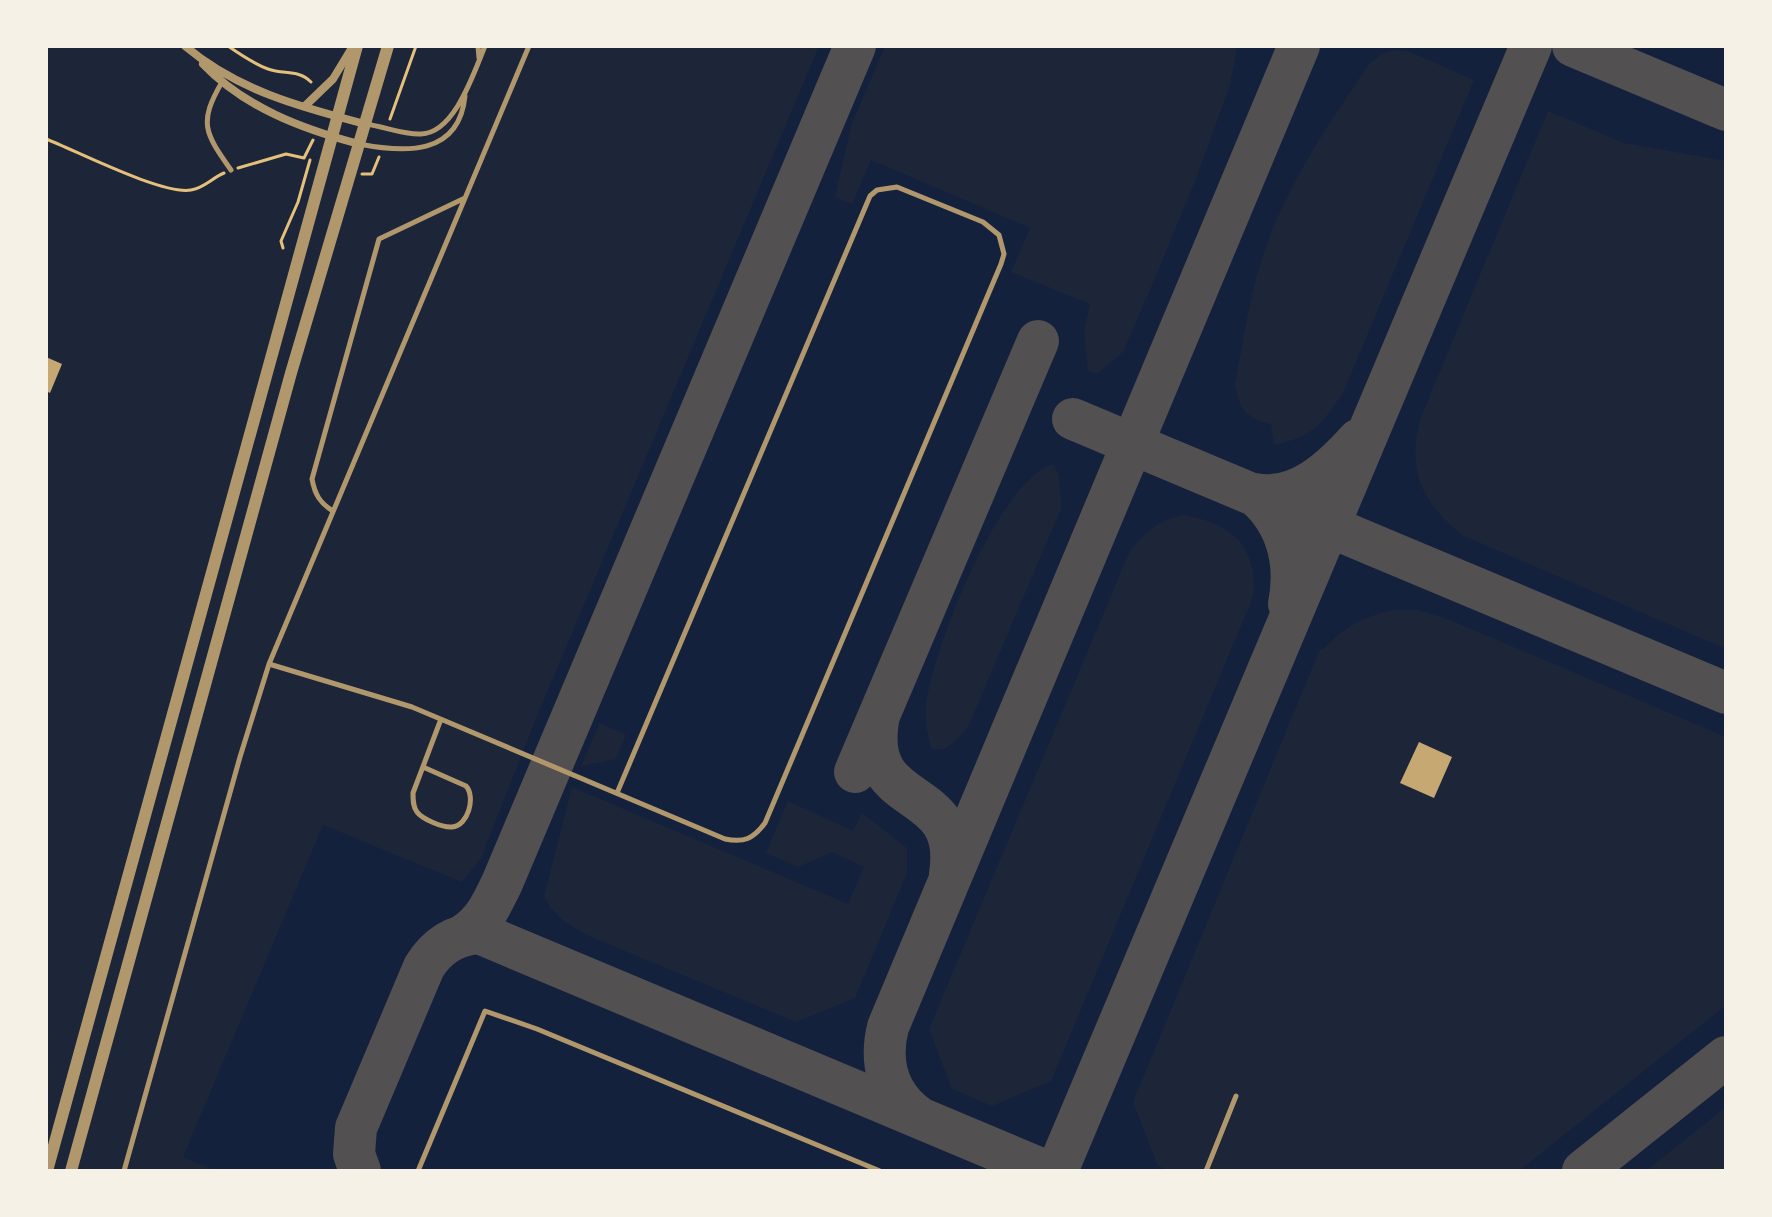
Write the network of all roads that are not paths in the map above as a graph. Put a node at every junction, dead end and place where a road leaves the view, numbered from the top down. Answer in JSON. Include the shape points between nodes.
{"nodes":[{"id":1,"x":355,"y":46,"type":"edge"},
{"id":2,"x":388,"y":46,"type":"edge"},
{"id":3,"x":478,"y":46,"type":"edge"},
{"id":4,"x":485,"y":46,"type":"edge"},
{"id":5,"x":529,"y":46,"type":"edge"},
{"id":6,"x":188,"y":49,"type":"edge"},
{"id":7,"x":479,"y":59,"type":"junction"},
{"id":8,"x":224,"y":79,"type":"junction"},
{"id":9,"x":465,"y":95,"type":"junction"},
{"id":10,"x":305,"y":106,"type":"junction"},
{"id":11,"x":338,"y":117,"type":"junction"},
{"id":12,"x":365,"y":124,"type":"junction"},
{"id":13,"x":332,"y":137,"type":"junction"},
{"id":14,"x":359,"y":144,"type":"junction"},
{"id":15,"x":231,"y":170,"type":"road end"},
{"id":16,"x":466,"y":197,"type":"junction"},
{"id":17,"x":333,"y":511,"type":"junction"},
{"id":18,"x":269,"y":664,"type":"junction"},
{"id":19,"x":441,"y":719,"type":"junction"},
{"id":20,"x":423,"y":767,"type":"junction"},
{"id":21,"x":617,"y":793,"type":"junction"},
{"id":22,"x":1236,"y":1096,"type":"dead end"},
{"id":23,"x":47,"y":1171,"type":"edge"},
{"id":24,"x":71,"y":1171,"type":"edge"},
{"id":25,"x":124,"y":1171,"type":"edge"},
{"id":26,"x":418,"y":1171,"type":"edge"},
{"id":27,"x":880,"y":1171,"type":"edge"},
{"id":28,"x":1206,"y":1171,"type":"edge"}],
"edges":[{"from":1,"to":10,"type":"street","via":[[333,79]]},
{"from":1,"to":11,"type":"street"},
{"from":2,"to":12,"type":"street"},
{"from":3,"to":7,"type":"lane"},
{"from":4,"to":7,"type":"lane"},
{"from":5,"to":16,"type":"lane"},
{"from":6,"to":8,"type":"street"},
{"from":7,"to":9,"type":"lane"},
{"from":8,"to":10,"type":"street"},
{"from":8,"to":13,"type":"street","via":[[247,101]]},
{"from":8,"to":15,"type":"lane","via":[[207,111],[207,131]]},
{"from":9,"to":12,"type":"lane","via":[[444,122],[420,135]]},
{"from":9,"to":14,"type":"lane","via":[[464,111],[454,128],[428,147]]},
{"from":10,"to":11,"type":"street"},
{"from":11,"to":12,"type":"street"},
{"from":11,"to":13,"type":"street"},
{"from":12,"to":14,"type":"street"},
{"from":13,"to":14,"type":"street"},
{"from":13,"to":23,"type":"street"},
{"from":14,"to":24,"type":"street"},
{"from":16,"to":17,"type":"lane"},
{"from":16,"to":17,"type":"lane","via":[[379,239],[312,479],[321,503]]},
{"from":17,"to":18,"type":"lane"},
{"from":18,"to":19,"type":"lane"},
{"from":18,"to":25,"type":"lane"},
{"from":19,"to":20,"type":"lane"},
{"from":19,"to":21,"type":"lane"},
{"from":20,"to":20,"type":"lane","via":[[413,793],[417,812],[455,827],[465,817],[470,791]]},
{"from":21,"to":21,"type":"lane","via":[[737,842],[757,835],[765,823],[1001,264],[1003,244],[992,227],[897,187],[870,196]]},
{"from":22,"to":28,"type":"lane"},
{"from":26,"to":27,"type":"lane","via":[[485,1011]]}]}
